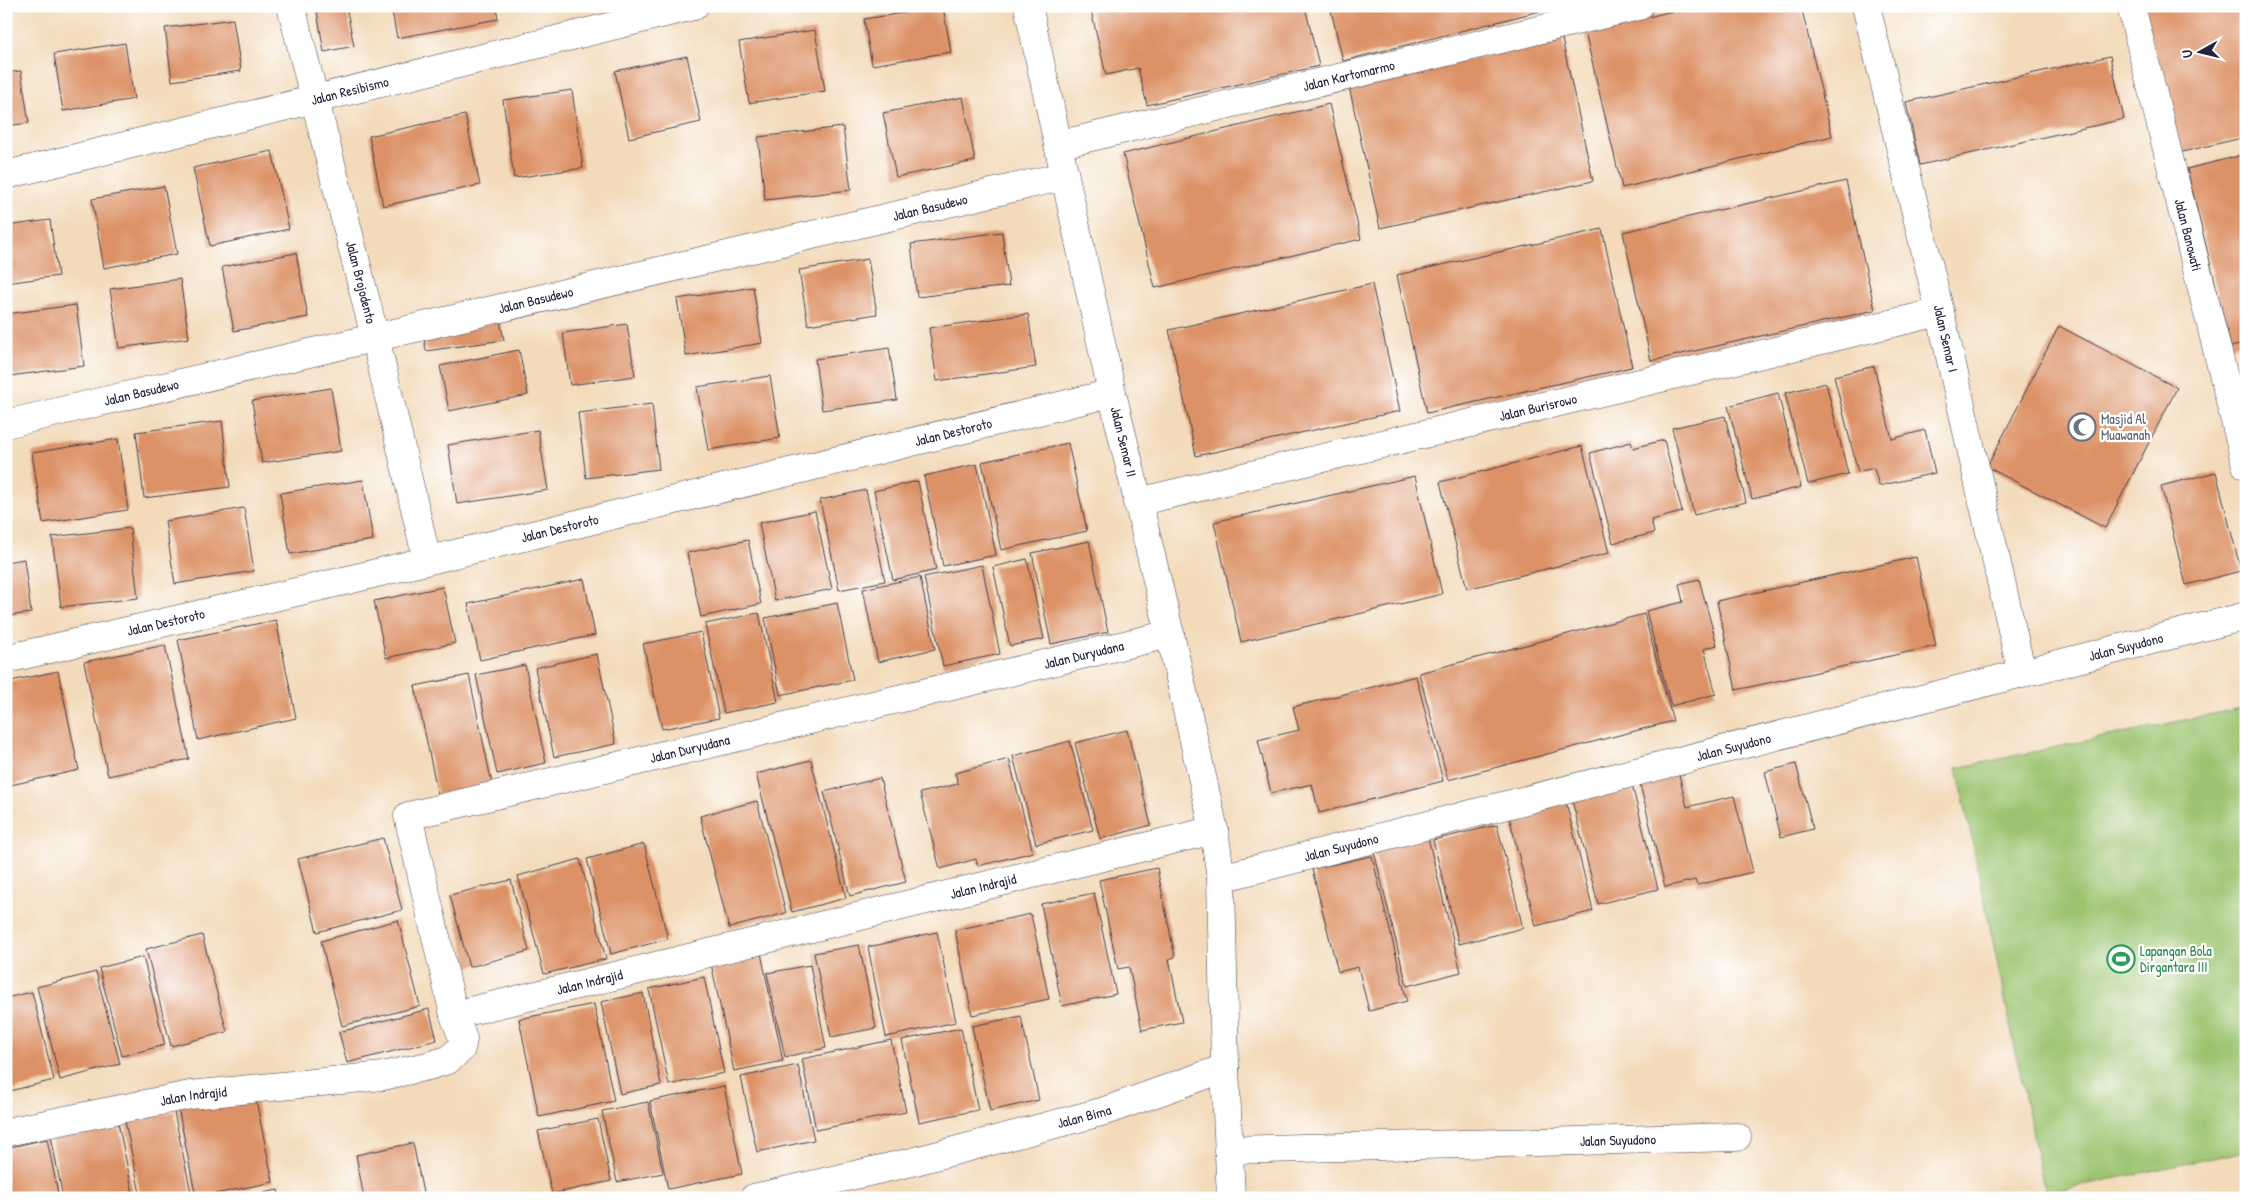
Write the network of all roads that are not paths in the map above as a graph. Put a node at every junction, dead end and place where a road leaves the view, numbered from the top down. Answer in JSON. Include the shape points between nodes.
{"nodes":[{"id":1,"x":291,"y":6,"type":"edge"},
{"id":2,"x":694,"y":6,"type":"edge"},
{"id":3,"x":1028,"y":6,"type":"edge"},
{"id":4,"x":1639,"y":6,"type":"edge"},
{"id":5,"x":1866,"y":6,"type":"edge"},
{"id":6,"x":2131,"y":6,"type":"edge"},
{"id":7,"x":315,"y":99,"type":"junction"},
{"id":8,"x":1058,"y":145,"type":"junction"},
{"id":9,"x":6,"y":175,"type":"edge"},
{"id":10,"x":1064,"y":176,"type":"junction"},
{"id":11,"x":1940,"y":312,"type":"junction"},
{"id":12,"x":375,"y":338,"type":"junction"},
{"id":13,"x":1112,"y":393,"type":"junction"},
{"id":14,"x":6,"y":424,"type":"edge"},
{"id":15,"x":2246,"y":465,"type":"edge"},
{"id":16,"x":1137,"y":502,"type":"junction"},
{"id":17,"x":427,"y":560,"type":"junction"},
{"id":18,"x":2246,"y":616,"type":"edge"},
{"id":19,"x":1170,"y":634,"type":"junction"},
{"id":20,"x":6,"y":659,"type":"edge"},
{"id":21,"x":2022,"y":674,"type":"junction"},
{"id":22,"x":1214,"y":830,"type":"junction"},
{"id":23,"x":1221,"y":878,"type":"junction"},
{"id":24,"x":454,"y":1015,"type":"junction"},
{"id":25,"x":1225,"y":1068,"type":"junction"},
{"id":26,"x":6,"y":1132,"type":"edge"},
{"id":27,"x":1737,"y":1137,"type":"dead end"},
{"id":28,"x":1228,"y":1150,"type":"junction"},
{"id":29,"x":754,"y":1198,"type":"edge"},
{"id":30,"x":1231,"y":1198,"type":"edge"}],
"edges":[{"from":1,"to":7,"type":"street","name":"Jalan Brojodento"},
{"from":2,"to":7,"type":"street","name":"Jalan Resibismo"},
{"from":3,"to":8,"type":"street","name":"Jalan Semar II"},
{"from":4,"to":8,"type":"street","name":"Jalan Kartomarmo"},
{"from":5,"to":11,"type":"street","name":"Jalan Semar I"},
{"from":6,"to":15,"type":"street","name":"Jalan Banowati"},
{"from":7,"to":9,"type":"street","name":"Jalan Resibismo"},
{"from":7,"to":12,"type":"street","name":"Jalan Brojodento"},
{"from":8,"to":10,"type":"street","name":"Jalan Semar II"},
{"from":10,"to":12,"type":"street","name":"Jalan Basudewo"},
{"from":10,"to":13,"type":"street","name":"Jalan Semar II"},
{"from":11,"to":16,"type":"street","name":"Jalan Burisrowo"},
{"from":11,"to":21,"type":"street","name":"Jalan Semar I"},
{"from":12,"to":14,"type":"street","name":"Jalan Basudewo"},
{"from":12,"to":17,"type":"street","name":"Jalan Brojodento"},
{"from":13,"to":16,"type":"street","name":"Jalan Semar II"},
{"from":13,"to":17,"type":"street","name":"Jalan Destoroto"},
{"from":16,"to":19,"type":"street","name":"Jalan Semar II"},
{"from":17,"to":20,"type":"street","name":"Jalan Destoroto"},
{"from":18,"to":21,"type":"street","name":"Jalan Suyudono"},
{"from":19,"to":22,"type":"street","name":"Jalan Semar II"},
{"from":19,"to":24,"type":"street","name":"Jalan Duryudana","via":[[408,816]]},
{"from":21,"to":23,"type":"street","name":"Jalan Suyudono"},
{"from":22,"to":23,"type":"street","name":"Jalan Semar II"},
{"from":22,"to":24,"type":"street","name":"Jalan Indrajid"},
{"from":23,"to":25,"type":"street"},
{"from":24,"to":26,"type":"street","name":"Jalan Indrajid","via":[[463,1039],[461,1049],[448,1060],[428,1066],[383,1076],[190,1095]]},
{"from":25,"to":28,"type":"street"},
{"from":25,"to":29,"type":"street","name":"Jalan Bima","via":[[1105,1111],[912,1162]]},
{"from":27,"to":28,"type":"street","name":"Jalan Suyudono"},
{"from":28,"to":30,"type":"street"}]}
